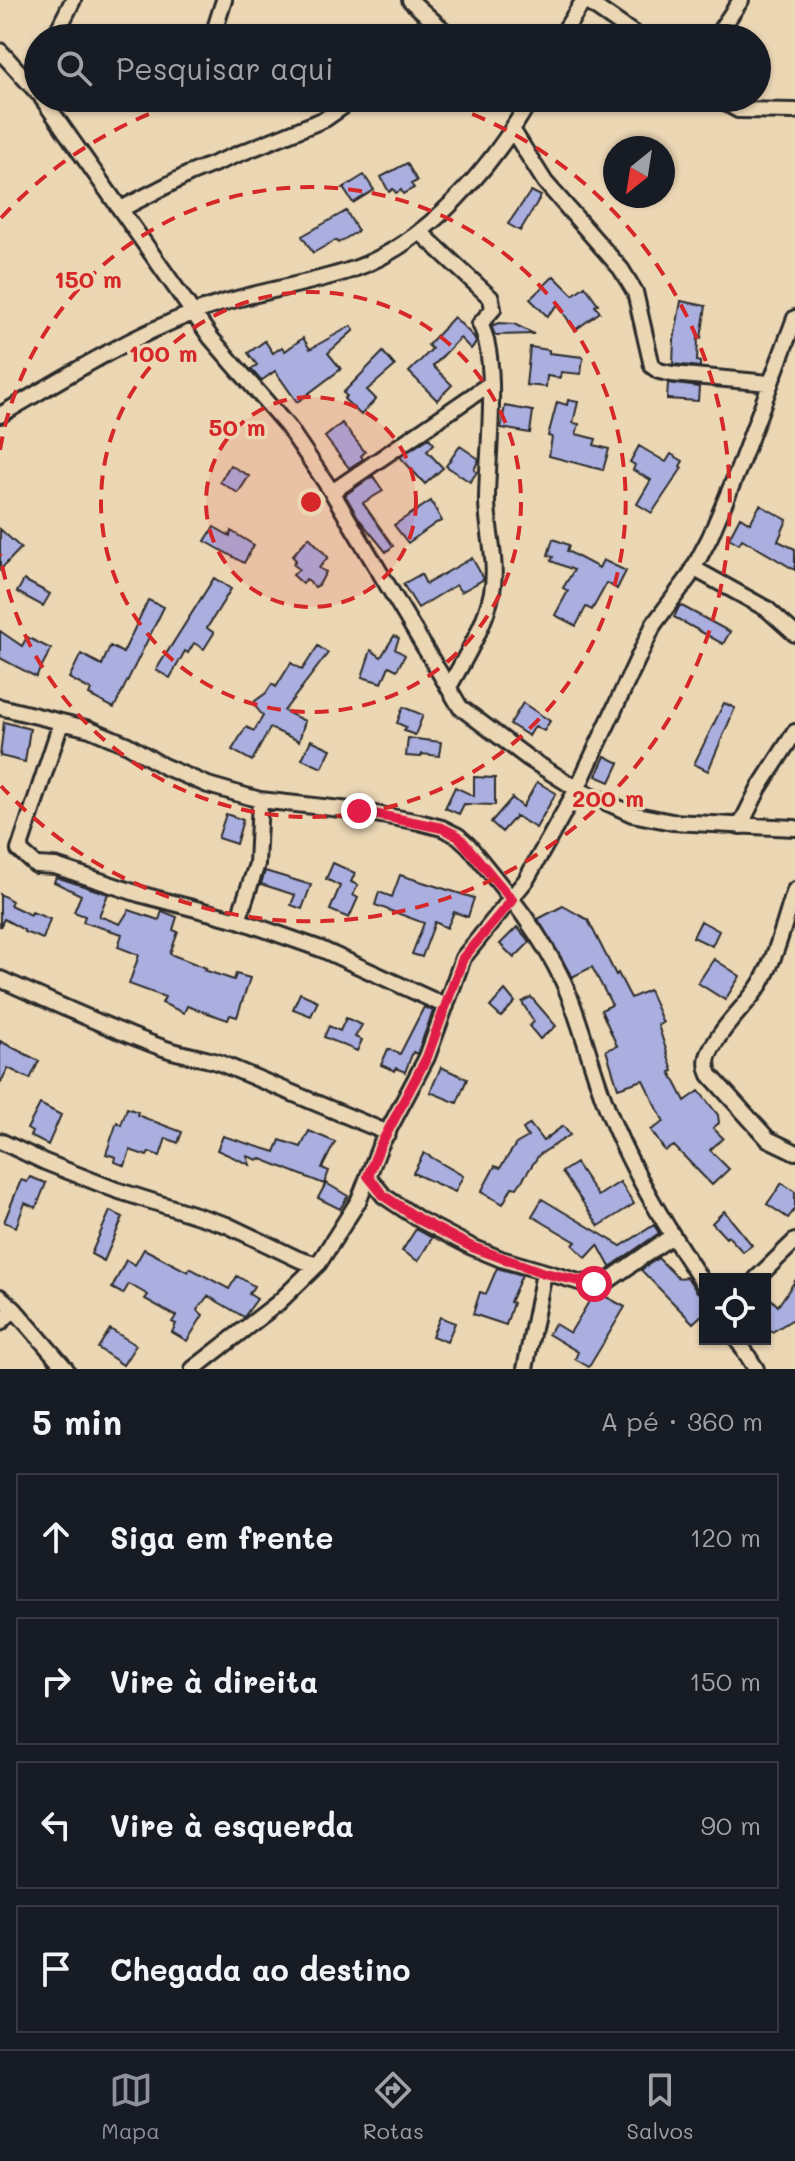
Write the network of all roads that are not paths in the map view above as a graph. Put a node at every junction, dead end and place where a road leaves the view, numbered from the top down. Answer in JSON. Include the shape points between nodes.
{"nodes":[{"id":1,"x":73,"y":0,"type":"edge"},
{"id":2,"x":224,"y":0,"type":"edge"},
{"id":3,"x":410,"y":0,"type":"edge"},
{"id":4,"x":585,"y":0,"type":"edge"},
{"id":5,"x":741,"y":0,"type":"edge"},
{"id":6,"x":431,"y":20,"type":"junction"},
{"id":7,"x":61,"y":24,"type":"edge"},
{"id":8,"x":216,"y":24,"type":"edge"},
{"id":9,"x":428,"y":24,"type":"edge"},
{"id":10,"x":436,"y":24,"type":"edge"},
{"id":11,"x":568,"y":24,"type":"edge"},
{"id":12,"x":620,"y":24,"type":"edge"},
{"id":13,"x":725,"y":24,"type":"edge"},
{"id":14,"x":2,"y":58,"type":"edge"},
{"id":15,"x":24,"y":76,"type":"edge"},
{"id":16,"x":771,"y":111,"type":"edge"},
{"id":17,"x":795,"y":111,"type":"edge"},
{"id":18,"x":52,"y":112,"type":"edge"},
{"id":19,"x":333,"y":112,"type":"edge"},
{"id":20,"x":523,"y":112,"type":"edge"},
{"id":21,"x":513,"y":131,"type":"junction"},
{"id":22,"x":121,"y":209,"type":"junction"},
{"id":23,"x":420,"y":232,"type":"junction"},
{"id":24,"x":194,"y":312,"type":"junction"},
{"id":25,"x":794,"y":323,"type":"edge"},
{"id":26,"x":491,"y":383,"type":"junction"},
{"id":27,"x":769,"y":383,"type":"junction"},
{"id":28,"x":0,"y":415,"type":"edge"},
{"id":29,"x":332,"y":492,"type":"junction"},
{"id":30,"x":693,"y":568,"type":"junction"},
{"id":31,"x":795,"y":634,"type":"edge"},
{"id":32,"x":449,"y":687,"type":"junction"},
{"id":33,"x":0,"y":707,"type":"edge"},
{"id":34,"x":61,"y":723,"type":"junction"},
{"id":35,"x":795,"y":732,"type":"edge"},
{"id":36,"x":577,"y":789,"type":"junction"},
{"id":37,"x":260,"y":800,"type":"junction"},
{"id":38,"x":740,"y":826,"type":"junction"},
{"id":39,"x":795,"y":828,"type":"edge"},
{"id":40,"x":795,"y":890,"type":"edge"},
{"id":41,"x":512,"y":900,"type":"junction"},
{"id":42,"x":238,"y":920,"type":"junction"},
{"id":43,"x":0,"y":979,"type":"edge"},
{"id":44,"x":446,"y":1006,"type":"junction"},
{"id":45,"x":388,"y":1133,"type":"junction"},
{"id":46,"x":0,"y":1141,"type":"edge"},
{"id":47,"x":795,"y":1152,"type":"edge"},
{"id":48,"x":368,"y":1176,"type":"junction"},
{"id":49,"x":384,"y":1196,"type":"junction"},
{"id":50,"x":359,"y":1200,"type":"junction"},
{"id":51,"x":672,"y":1236,"type":"junction"},
{"id":52,"x":795,"y":1241,"type":"edge"},
{"id":53,"x":317,"y":1265,"type":"junction"},
{"id":54,"x":544,"y":1273,"type":"junction"},
{"id":55,"x":762,"y":1273,"type":"edge"},
{"id":56,"x":699,"y":1277,"type":"edge"},
{"id":57,"x":0,"y":1297,"type":"edge"},
{"id":58,"x":14,"y":1309,"type":"junction"},
{"id":59,"x":0,"y":1323,"type":"edge"},
{"id":60,"x":741,"y":1345,"type":"edge"},
{"id":61,"x":66,"y":1369,"type":"edge"},
{"id":62,"x":193,"y":1369,"type":"edge"},
{"id":63,"x":525,"y":1369,"type":"edge"},
{"id":64,"x":756,"y":1369,"type":"edge"}],
"edges":[{"from":1,"to":7,"type":"street"},
{"from":2,"to":8,"type":"street"},
{"from":3,"to":6,"type":"street"},
{"from":4,"to":11,"type":"street"},
{"from":4,"to":12,"type":"street"},
{"from":5,"to":13,"type":"street"},
{"from":6,"to":9,"type":"street"},
{"from":6,"to":10,"type":"street"},
{"from":14,"to":15,"type":"street"},
{"from":16,"to":17,"type":"street"},
{"from":18,"to":22,"type":"street"},
{"from":19,"to":22,"type":"street"},
{"from":20,"to":21,"type":"street"},
{"from":21,"to":23,"type":"street"},
{"from":21,"to":27,"type":"street","via":[[545,182],[611,256],[635,292],[652,366],[672,374]]},
{"from":22,"to":24,"type":"street"},
{"from":23,"to":24,"type":"street","via":[[353,269]]},
{"from":23,"to":26,"type":"street","via":[[491,298],[493,309],[480,324]]},
{"from":24,"to":28,"type":"street"},
{"from":24,"to":29,"type":"street","via":[[288,427]]},
{"from":25,"to":27,"type":"street"},
{"from":26,"to":29,"type":"street"},
{"from":26,"to":32,"type":"street","via":[[487,503],[493,588],[476,638]]},
{"from":27,"to":30,"type":"street","via":[[739,468]]},
{"from":29,"to":32,"type":"street"},
{"from":30,"to":31,"type":"street","via":[[767,609]]},
{"from":30,"to":36,"type":"street","via":[[654,624]]},
{"from":32,"to":36,"type":"street","via":[[460,707]]},
{"from":33,"to":34,"type":"street"},
{"from":34,"to":37,"type":"street","via":[[90,729],[183,775]]},
{"from":34,"to":42,"type":"street","via":[[19,850],[36,865],[55,866]]},
{"from":35,"to":38,"type":"street"},
{"from":36,"to":38,"type":"street","via":[[632,814]]},
{"from":36,"to":41,"type":"street"},
{"from":37,"to":41,"type":"street","via":[[359,811],[442,828],[468,845]]},
{"from":37,"to":42,"type":"street","via":[[257,864]]},
{"from":38,"to":39,"type":"street"},
{"from":40,"to":47,"type":"street","via":[[760,984],[724,1027],[705,1065],[768,1139]]},
{"from":41,"to":44,"type":"street","via":[[463,958]]},
{"from":41,"to":51,"type":"street","via":[[563,980],[621,1139]]},
{"from":42,"to":44,"type":"street","via":[[321,949]]},
{"from":43,"to":45,"type":"street","via":[[122,1032],[220,1063]]},
{"from":44,"to":45,"type":"street"},
{"from":45,"to":48,"type":"street"},
{"from":46,"to":53,"type":"street","via":[[116,1190],[227,1225]]},
{"from":48,"to":49,"type":"street"},
{"from":48,"to":50,"type":"street"},
{"from":49,"to":50,"type":"street"},
{"from":49,"to":54,"type":"street","via":[[472,1247]]},
{"from":50,"to":53,"type":"street"},
{"from":51,"to":54,"type":"street","via":[[609,1280],[594,1284]]},
{"from":51,"to":56,"type":"street"},
{"from":52,"to":55,"type":"street"},
{"from":53,"to":62,"type":"street","via":[[278,1303]]},
{"from":54,"to":63,"type":"street"},
{"from":57,"to":58,"type":"street"},
{"from":58,"to":59,"type":"street"},
{"from":58,"to":61,"type":"street"},
{"from":60,"to":64,"type":"street"}]}
